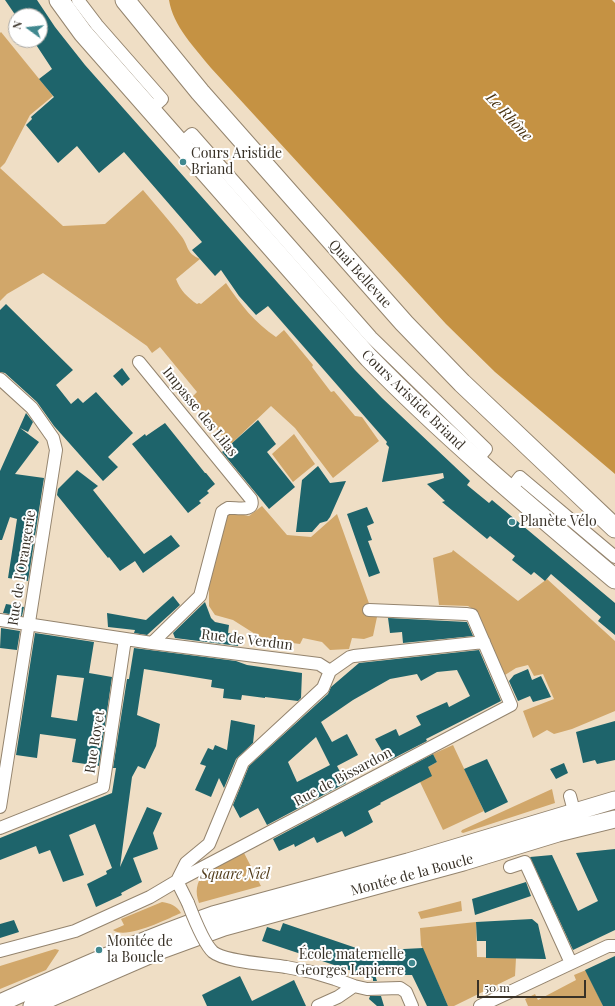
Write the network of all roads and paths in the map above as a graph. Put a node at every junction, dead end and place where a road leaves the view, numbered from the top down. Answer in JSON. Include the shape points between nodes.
{"nodes":[{"id":1,"x":59,"y":0,"type":"edge"},
{"id":2,"x":78,"y":0,"type":"edge"},
{"id":3,"x":125,"y":0,"type":"edge"},
{"id":4,"x":150,"y":110,"type":"junction"},
{"id":5,"x":139,"y":362,"type":"dead end"},
{"id":6,"x":0,"y":379,"type":"edge"},
{"id":7,"x":507,"y":425,"type":"junction"},
{"id":8,"x":510,"y":490,"type":"junction"},
{"id":9,"x":615,"y":516,"type":"edge"},
{"id":10,"x":615,"y":528,"type":"edge"},
{"id":11,"x":615,"y":557,"type":"edge"},
{"id":12,"x":615,"y":579,"type":"edge"},
{"id":13,"x":370,"y":610,"type":"dead end"},
{"id":14,"x":0,"y":620,"type":"edge"},
{"id":15,"x":28,"y":624,"type":"junction"},
{"id":16,"x":125,"y":639,"type":"junction"},
{"id":17,"x":484,"y":642,"type":"junction"},
{"id":18,"x":152,"y":643,"type":"junction"},
{"id":19,"x":330,"y":671,"type":"junction"},
{"id":20,"x":615,"y":800,"type":"edge"},
{"id":21,"x":0,"y":807,"type":"edge"},
{"id":22,"x":615,"y":819,"type":"edge"},
{"id":23,"x":0,"y":828,"type":"edge"},
{"id":24,"x":510,"y":867,"type":"dead end"},
{"id":25,"x":177,"y":881,"type":"junction"},
{"id":26,"x":615,"y":946,"type":"edge"},
{"id":27,"x":0,"y":951,"type":"edge"},
{"id":28,"x":571,"y":964,"type":"junction"},
{"id":29,"x":354,"y":986,"type":"junction"},
{"id":30,"x":0,"y":1003,"type":"edge"},
{"id":31,"x":32,"y":1006,"type":"edge"},
{"id":32,"x":318,"y":1006,"type":"edge"},
{"id":33,"x":412,"y":1006,"type":"edge"},
{"id":34,"x":480,"y":1006,"type":"edge"}],
"edges":[{"from":1,"to":4,"type":"main road","name":"Cours Aristide Briand","via":[[83,33]]},
{"from":2,"to":4,"type":"street","via":[[162,99]]},
{"from":3,"to":7,"type":"main road","name":"Quai Bellevue","via":[[200,92],[376,292],[436,357]]},
{"from":4,"to":8,"type":"main road","name":"Cours Aristide Briand","via":[[369,358],[398,388]]},
{"from":5,"to":18,"type":"street","name":"Impasse des Lilas","via":[[252,502],[247,508],[227,508],[222,512],[200,596]]},
{"from":6,"to":15,"type":"street","name":"Rue de l'Orangerie","via":[[32,408],[53,438],[56,450]]},
{"from":7,"to":9,"type":"main road"},
{"from":7,"to":10,"type":"main road","name":"Quai Bellevue"},
{"from":8,"to":11,"type":"street","via":[[520,477]]},
{"from":8,"to":12,"type":"main road","name":"Cours Aristide Briand"},
{"from":13,"to":17,"type":"street","via":[[470,614],[474,617]]},
{"from":14,"to":15,"type":"street","name":"Rue de Verdun"},
{"from":15,"to":16,"type":"street","name":"Rue de Verdun"},
{"from":15,"to":21,"type":"street","name":"Rue de l'Orangerie"},
{"from":16,"to":18,"type":"street","name":"Rue de Verdun"},
{"from":16,"to":23,"type":"street","name":"Rue Royet","via":[[103,787]]},
{"from":17,"to":19,"type":"street","via":[[354,656]]},
{"from":17,"to":25,"type":"street","name":"Rue de Bissardon","via":[[511,705]]},
{"from":18,"to":19,"type":"street","name":"Rue de Verdun","via":[[319,664]]},
{"from":19,"to":25,"type":"street","via":[[322,688],[243,762],[209,844],[186,863]]},
{"from":20,"to":30,"type":"main road","name":"Montée de la Boucle","via":[[572,804],[408,862],[213,914]]},
{"from":22,"to":31,"type":"main road","name":"Montée de la Boucle","via":[[224,927],[161,950]]},
{"from":24,"to":28,"type":"street","via":[[525,862]]},
{"from":25,"to":27,"type":"street","name":"Rue de Bissardon","via":[[150,897],[75,931]]},
{"from":25,"to":29,"type":"street","bridge":true,"via":[[213,952],[224,958],[312,972]]},
{"from":26,"to":28,"type":"street","via":[[608,946]]},
{"from":28,"to":34,"type":"street"},
{"from":29,"to":32,"type":"street"},
{"from":29,"to":33,"type":"street","via":[[367,989],[400,988],[406,992]]}]}
